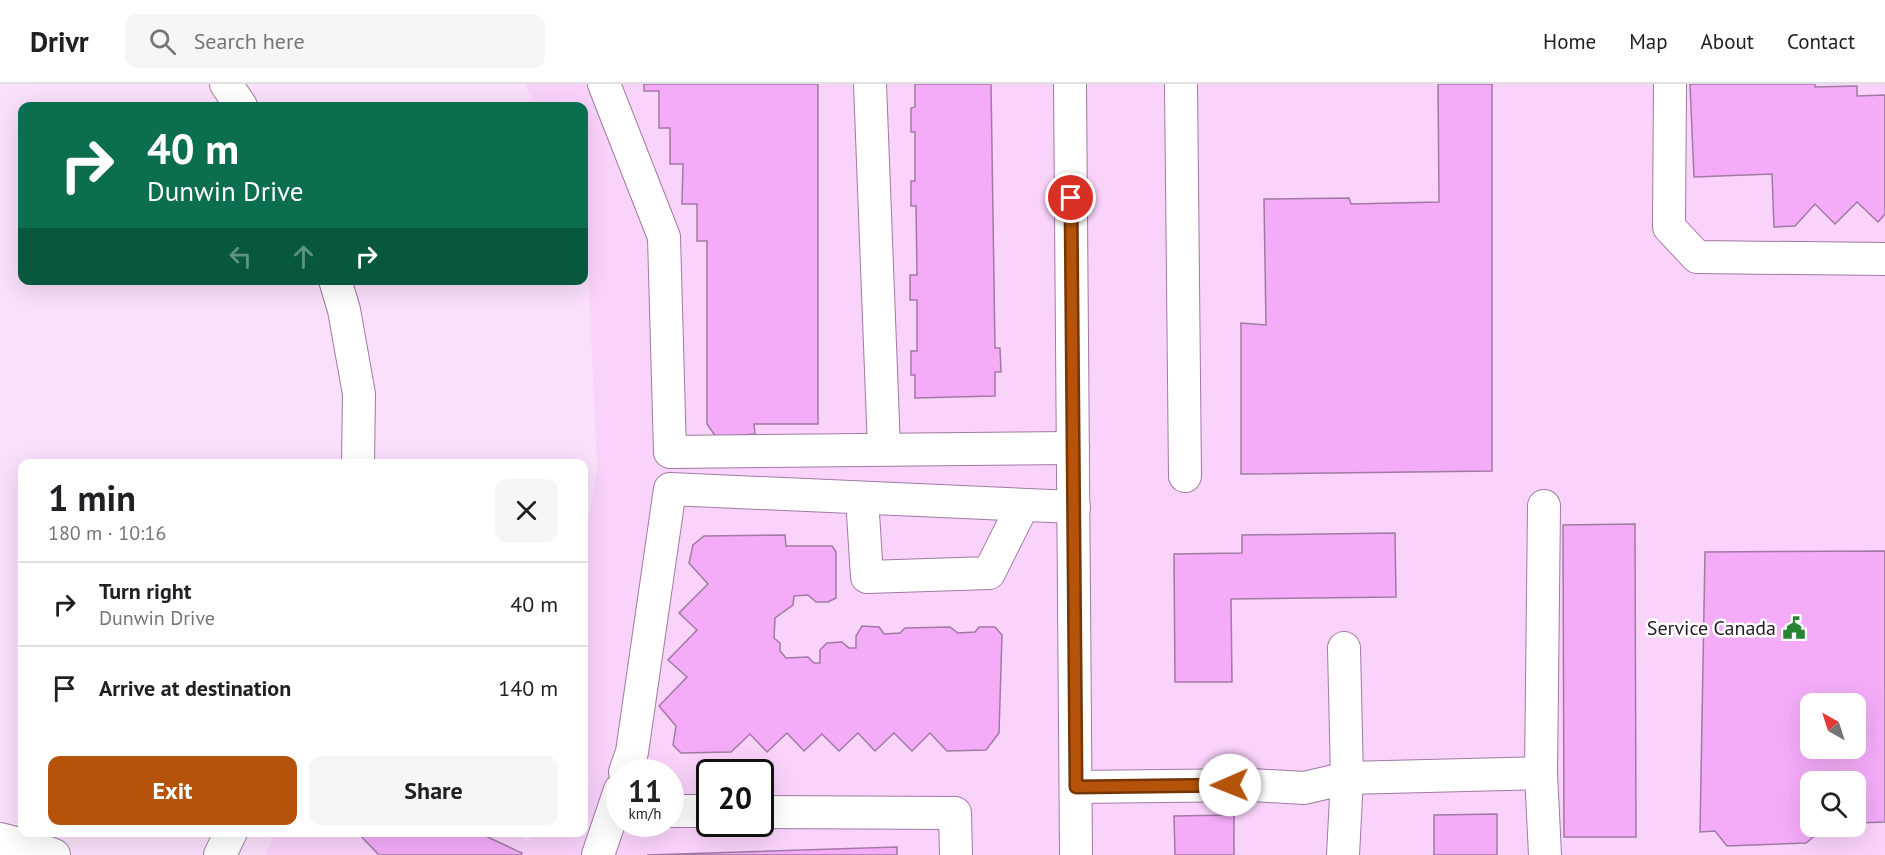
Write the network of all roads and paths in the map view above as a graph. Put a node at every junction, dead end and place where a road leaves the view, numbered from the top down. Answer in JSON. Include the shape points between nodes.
{"nodes":[{"id":1,"x":226,"y":84,"type":"edge"},
{"id":2,"x":604,"y":84,"type":"edge"},
{"id":3,"x":870,"y":84,"type":"edge"},
{"id":4,"x":1070,"y":84,"type":"edge"},
{"id":5,"x":1182,"y":84,"type":"edge"},
{"id":6,"x":1670,"y":84,"type":"edge"},
{"id":7,"x":238,"y":102,"type":"edge"},
{"id":8,"x":1885,"y":259,"type":"edge"},
{"id":9,"x":336,"y":285,"type":"edge"},
{"id":10,"x":1073,"y":448,"type":"junction"},
{"id":11,"x":884,"y":449,"type":"junction"},
{"id":12,"x":358,"y":459,"type":"edge"},
{"id":13,"x":1185,"y":476,"type":"dead end"},
{"id":14,"x":862,"y":498,"type":"junction"},
{"id":15,"x":1023,"y":505,"type":"junction"},
{"id":16,"x":1544,"y":506,"type":"dead end"},
{"id":17,"x":1074,"y":507,"type":"junction"},
{"id":18,"x":1344,"y":648,"type":"dead end"},
{"id":19,"x":630,"y":759,"type":"edge"},
{"id":20,"x":1541,"y":772,"type":"junction"},
{"id":21,"x":1347,"y":778,"type":"junction"},
{"id":22,"x":1076,"y":787,"type":"junction"},
{"id":23,"x":774,"y":812,"type":"edge"},
{"id":24,"x":606,"y":834,"type":"edge"},
{"id":25,"x":229,"y":837,"type":"edge"},
{"id":26,"x":0,"y":839,"type":"edge"},
{"id":27,"x":54,"y":855,"type":"edge"},
{"id":28,"x":220,"y":855,"type":"edge"},
{"id":29,"x":598,"y":855,"type":"edge"},
{"id":30,"x":956,"y":855,"type":"edge"},
{"id":31,"x":1076,"y":855,"type":"edge"},
{"id":32,"x":1343,"y":855,"type":"edge"},
{"id":33,"x":1545,"y":855,"type":"edge"}],
"edges":[{"from":1,"to":7,"type":"street"},
{"from":2,"to":11,"type":"street","via":[[664,237],[670,452]]},
{"from":3,"to":11,"type":"street"},
{"from":4,"to":10,"type":"street"},
{"from":5,"to":13,"type":"street"},
{"from":6,"to":8,"type":"street","via":[[1669,227],[1697,257]]},
{"from":9,"to":12,"type":"street","via":[[359,394]]},
{"from":10,"to":11,"type":"street"},
{"from":10,"to":17,"type":"street"},
{"from":14,"to":15,"type":"street"},
{"from":14,"to":15,"type":"street","via":[[867,577],[989,573]]},
{"from":14,"to":19,"type":"street","via":[[670,489]]},
{"from":15,"to":17,"type":"street"},
{"from":16,"to":20,"type":"street"},
{"from":17,"to":22,"type":"street"},
{"from":18,"to":21,"type":"street"},
{"from":20,"to":21,"type":"street"},
{"from":20,"to":33,"type":"street"},
{"from":21,"to":22,"type":"street","via":[[1304,788],[1252,784]]},
{"from":21,"to":32,"type":"street"},
{"from":22,"to":31,"type":"street"},
{"from":23,"to":30,"type":"street","via":[[955,813]]},
{"from":24,"to":29,"type":"street"},
{"from":25,"to":28,"type":"street"},
{"from":26,"to":27,"type":"street"}]}
